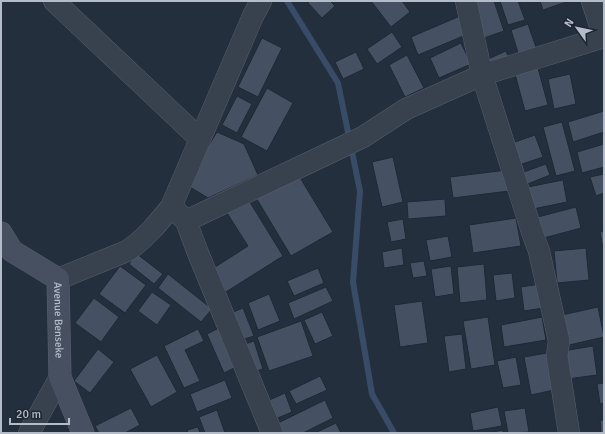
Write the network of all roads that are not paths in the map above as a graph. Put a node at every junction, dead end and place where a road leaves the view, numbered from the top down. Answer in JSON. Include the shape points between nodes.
{"nodes":[{"id":1,"x":54,"y":1,"type":"edge"},
{"id":2,"x":466,"y":1,"type":"edge"},
{"id":3,"x":592,"y":1,"type":"edge"},
{"id":4,"x":257,"y":8,"type":"edge"},
{"id":5,"x":604,"y":37,"type":"edge"},
{"id":6,"x":482,"y":75,"type":"junction"},
{"id":7,"x":200,"y":139,"type":"junction"},
{"id":8,"x":171,"y":207,"type":"junction"},
{"id":9,"x":186,"y":221,"type":"junction"},
{"id":10,"x":1,"y":233,"type":"edge"},
{"id":11,"x":58,"y":279,"type":"junction"},
{"id":12,"x":60,"y":377,"type":"junction"},
{"id":13,"x":29,"y":433,"type":"edge"},
{"id":14,"x":83,"y":433,"type":"edge"},
{"id":15,"x":272,"y":433,"type":"edge"},
{"id":16,"x":569,"y":433,"type":"edge"}],
"edges":[{"from":1,"to":7,"type":"street"},
{"from":2,"to":6,"type":"street"},
{"from":3,"to":5,"type":"street"},
{"from":4,"to":7,"type":"street"},
{"from":5,"to":6,"type":"street"},
{"from":6,"to":9,"type":"street","via":[[406,109],[362,137]]},
{"from":6,"to":16,"type":"street","via":[[540,251],[559,341],[558,356]]},
{"from":7,"to":8,"type":"street"},
{"from":8,"to":9,"type":"street"},
{"from":8,"to":11,"type":"street","via":[[156,226],[127,251]]},
{"from":9,"to":15,"type":"street"},
{"from":10,"to":11,"type":"street","name":"Avenue Benseke","via":[[12,251]]},
{"from":11,"to":12,"type":"street","name":"Avenue Benseke"},
{"from":12,"to":13,"type":"street"},
{"from":12,"to":14,"type":"street","name":"Avenue Benseke"}]}
